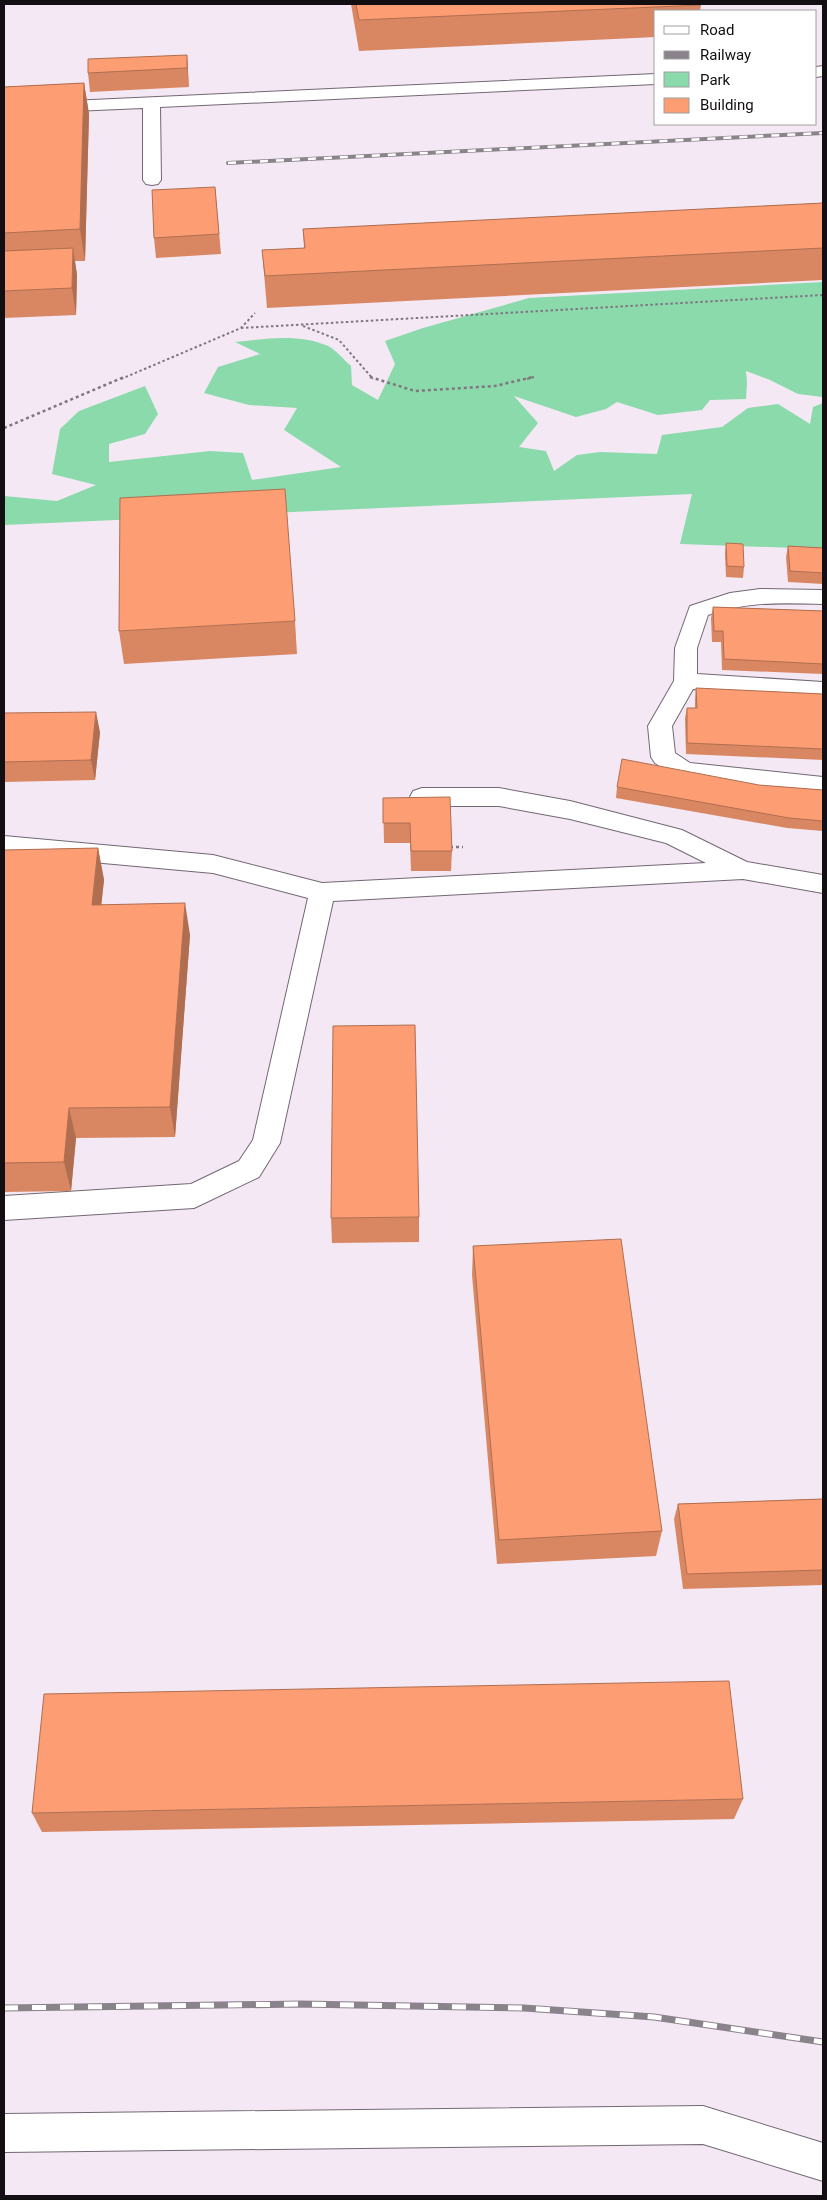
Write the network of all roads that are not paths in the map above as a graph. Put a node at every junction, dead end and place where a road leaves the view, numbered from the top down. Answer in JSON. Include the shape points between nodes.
{"nodes":[{"id":1,"x":654,"y":79,"type":"edge"},
{"id":2,"x":151,"y":102,"type":"junction"},
{"id":3,"x":4,"y":109,"type":"edge"},
{"id":4,"x":152,"y":180,"type":"dead end"},
{"id":5,"x":823,"y":597,"type":"edge"},
{"id":6,"x":686,"y":681,"type":"junction"},
{"id":7,"x":823,"y":690,"type":"edge"},
{"id":8,"x":823,"y":785,"type":"edge"},
{"id":9,"x":422,"y":797,"type":"edge"},
{"id":10,"x":4,"y":845,"type":"edge"},
{"id":11,"x":743,"y":870,"type":"junction"},
{"id":12,"x":823,"y":884,"type":"edge"},
{"id":13,"x":322,"y":892,"type":"junction"},
{"id":14,"x":4,"y":1208,"type":"edge"},
{"id":15,"x":4,"y":2133,"type":"edge"},
{"id":16,"x":823,"y":2162,"type":"edge"}],
"edges":[{"from":1,"to":2,"type":"street"},
{"from":2,"to":3,"type":"street"},
{"from":2,"to":4,"type":"street"},
{"from":5,"to":6,"type":"street","via":[[744,596],[698,612],[686,648]]},
{"from":6,"to":7,"type":"street"},
{"from":6,"to":8,"type":"street","via":[[660,726],[663,757],[684,771]]},
{"from":9,"to":11,"type":"street","via":[[499,797],[570,810],[673,836]]},
{"from":10,"to":13,"type":"street","via":[[213,864]]},
{"from":11,"to":12,"type":"street"},
{"from":11,"to":13,"type":"street"},
{"from":13,"to":14,"type":"street","via":[[266,1143],[249,1169],[194,1196]]},
{"from":15,"to":16,"type":"street","via":[[703,2125]]}]}
